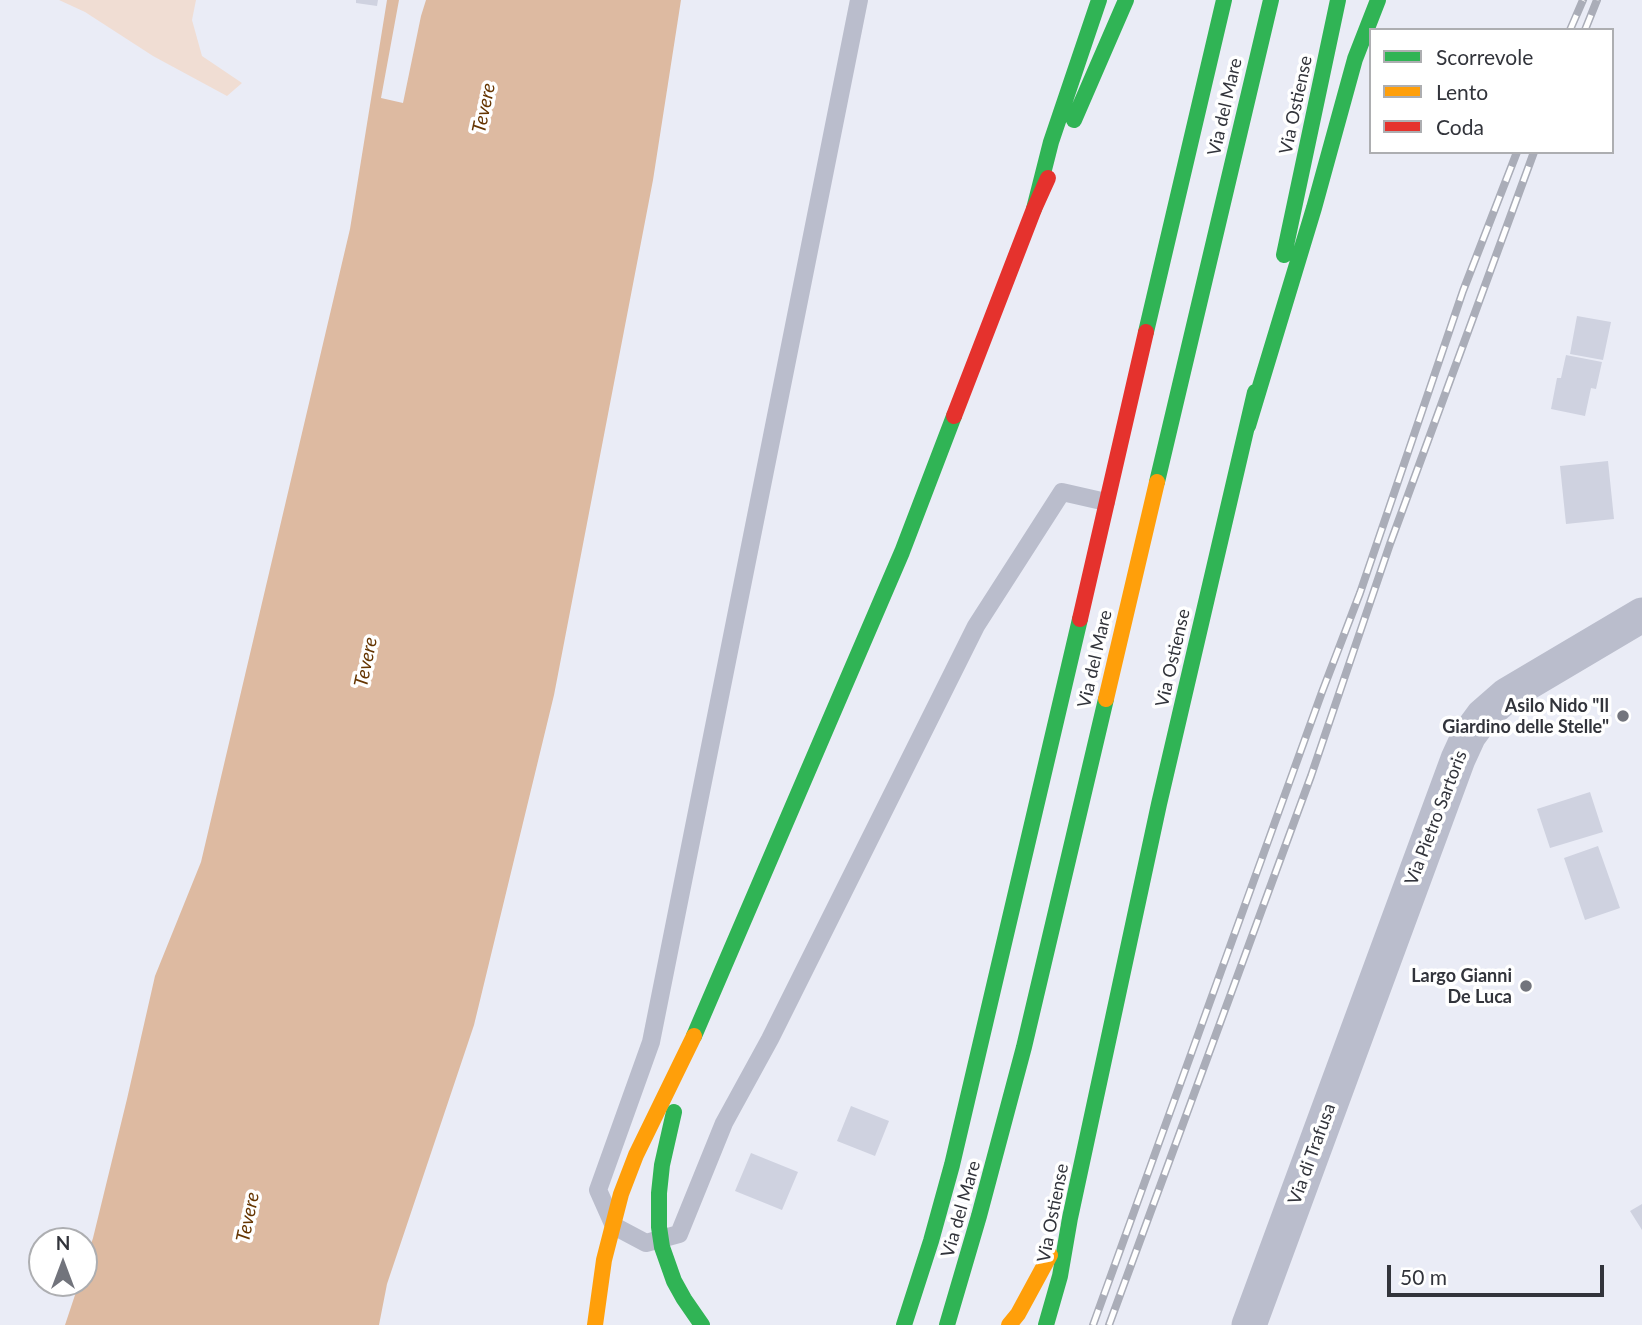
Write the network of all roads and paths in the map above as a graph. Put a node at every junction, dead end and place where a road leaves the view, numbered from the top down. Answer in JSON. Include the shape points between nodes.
{"nodes":[{"id":1,"x":859,"y":0,"type":"edge"},
{"id":2,"x":1099,"y":0,"type":"edge"},
{"id":3,"x":1126,"y":0,"type":"edge"},
{"id":4,"x":1224,"y":0,"type":"edge"},
{"id":5,"x":1271,"y":0,"type":"edge"},
{"id":6,"x":1338,"y":0,"type":"edge"},
{"id":7,"x":1378,"y":0,"type":"edge"},
{"id":8,"x":1034,"y":209,"type":"junction"},
{"id":9,"x":1248,"y":426,"type":"junction"},
{"id":10,"x":1106,"y":502,"type":"junction"},
{"id":11,"x":1642,"y":615,"type":"edge"},
{"id":12,"x":1374,"y":983,"type":"joint"},
{"id":13,"x":694,"y":1036,"type":"junction"},
{"id":14,"x":1070,"y":1218,"type":"junction"},
{"id":15,"x":595,"y":1325,"type":"edge"},
{"id":16,"x":702,"y":1325,"type":"edge"},
{"id":17,"x":904,"y":1325,"type":"edge"},
{"id":18,"x":947,"y":1325,"type":"edge"},
{"id":19,"x":1009,"y":1325,"type":"edge"},
{"id":20,"x":1046,"y":1325,"type":"edge"},
{"id":21,"x":1249,"y":1325,"type":"edge"}],
"edges":[{"from":1,"to":10,"type":"lane","via":[[651,1042],[598,1190],[614,1226],[646,1243],[679,1234],[724,1123],[976,626],[1062,492]]},
{"from":2,"to":8,"type":"main road","via":[[1051,142]]},
{"from":3,"to":8,"type":"main road"},
{"from":4,"to":10,"type":"main road","name":"Via del Mare"},
{"from":5,"to":18,"type":"main road","name":"Via del Mare","via":[[1024,1048]]},
{"from":6,"to":9,"type":"main road","name":"Via Ostiense"},
{"from":7,"to":9,"type":"main road","via":[[1355,59]]},
{"from":8,"to":13,"type":"main road","via":[[902,552]]},
{"from":9,"to":14,"type":"main road","name":"Via Ostiense","via":[[1159,804]]},
{"from":10,"to":17,"type":"main road","name":"Via del Mare","via":[[952,1165]]},
{"from":11,"to":12,"type":"street","name":"Via Pietro Sartoris","via":[[1507,695],[1476,726],[1458,759]]},
{"from":12,"to":21,"type":"street","name":"Via di Trafusa"},
{"from":13,"to":15,"type":"main road","bridge":true,"via":[[621,1194],[599,1284]]},
{"from":13,"to":16,"type":"main road","bridge":true,"via":[[664,1154],[659,1210],[662,1247],[671,1272]]},
{"from":14,"to":19,"type":"main road"},
{"from":14,"to":20,"type":"main road","name":"Via Ostiense"}]}
